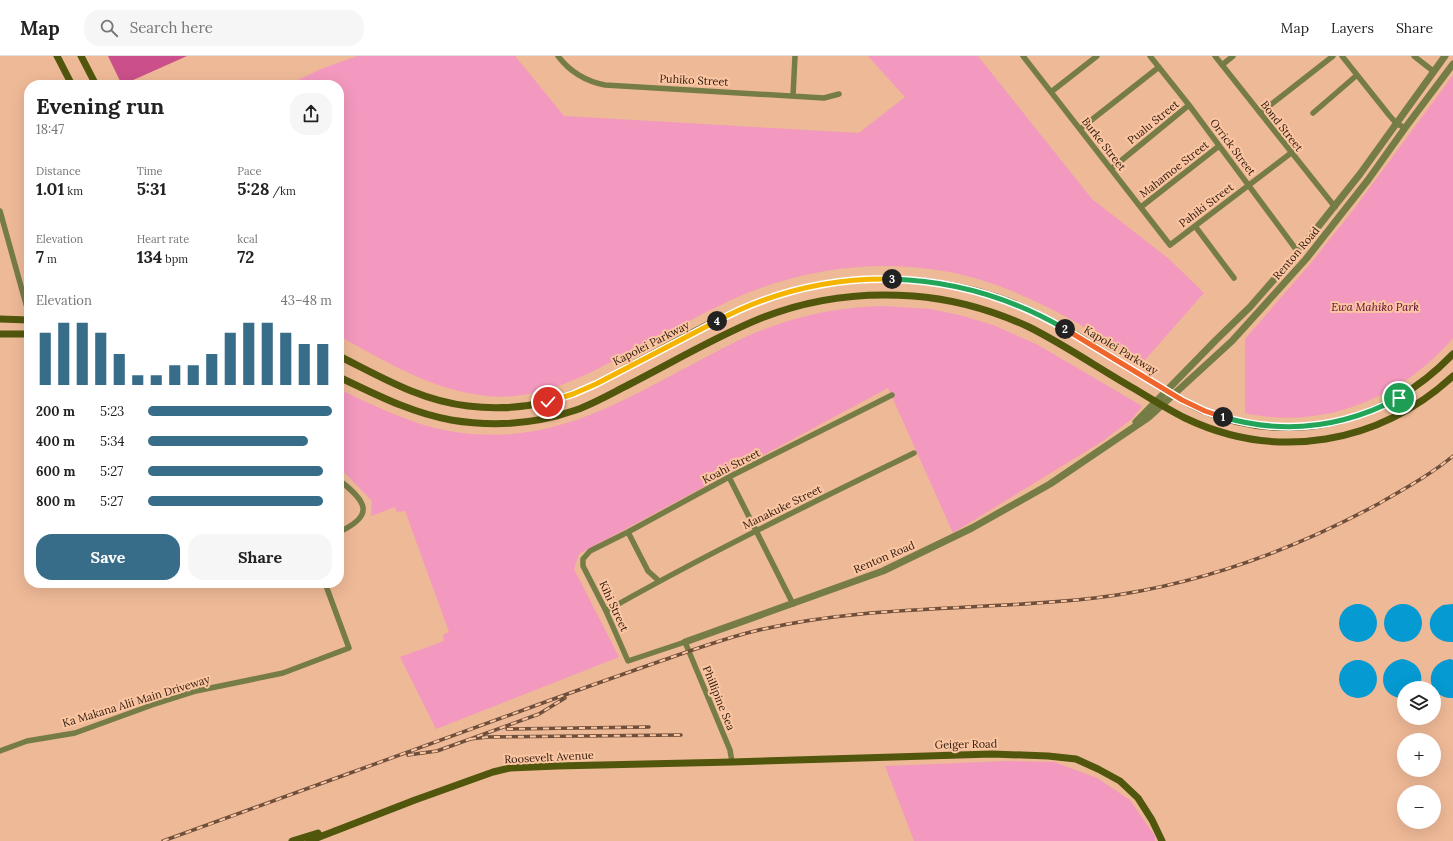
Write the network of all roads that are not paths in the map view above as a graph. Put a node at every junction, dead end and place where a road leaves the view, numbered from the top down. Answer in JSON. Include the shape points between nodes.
{"nodes":[{"id":1,"x":57,"y":56,"type":"edge"},
{"id":2,"x":81,"y":56,"type":"edge"},
{"id":3,"x":558,"y":56,"type":"edge"},
{"id":4,"x":795,"y":56,"type":"edge"},
{"id":5,"x":1023,"y":56,"type":"edge"},
{"id":6,"x":1097,"y":56,"type":"edge"},
{"id":7,"x":1150,"y":56,"type":"edge"},
{"id":8,"x":1215,"y":56,"type":"edge"},
{"id":9,"x":1233,"y":56,"type":"edge"},
{"id":10,"x":1333,"y":56,"type":"edge"},
{"id":11,"x":1342,"y":56,"type":"edge"},
{"id":12,"x":1414,"y":56,"type":"edge"},
{"id":13,"x":1444,"y":56,"type":"edge"},
{"id":14,"x":1453,"y":64,"type":"edge"},
{"id":15,"x":1222,"y":65,"type":"junction"},
{"id":16,"x":1159,"y":67,"type":"junction"},
{"id":17,"x":1434,"y":71,"type":"junction"},
{"id":18,"x":1357,"y":75,"type":"junction"},
{"id":19,"x":69,"y":80,"type":"edge"},
{"id":20,"x":93,"y":80,"type":"edge"},
{"id":21,"x":1051,"y":92,"type":"junction"},
{"id":22,"x":839,"y":94,"type":"dead end"},
{"id":23,"x":793,"y":96,"type":"junction"},
{"id":24,"x":1189,"y":105,"type":"junction"},
{"id":25,"x":1313,"y":112,"type":"dead end"},
{"id":26,"x":1260,"y":113,"type":"junction"},
{"id":27,"x":1396,"y":123,"type":"junction"},
{"id":28,"x":1405,"y":128,"type":"junction"},
{"id":29,"x":1080,"y":129,"type":"junction"},
{"id":30,"x":1219,"y":146,"type":"junction"},
{"id":31,"x":1291,"y":152,"type":"junction"},
{"id":32,"x":1111,"y":169,"type":"junction"},
{"id":33,"x":1249,"y":185,"type":"junction"},
{"id":34,"x":1141,"y":207,"type":"junction"},
{"id":35,"x":1335,"y":207,"type":"junction"},
{"id":36,"x":0,"y":211,"type":"edge"},
{"id":37,"x":1195,"y":226,"type":"junction"},
{"id":38,"x":1170,"y":244,"type":"joint"},
{"id":39,"x":1298,"y":252,"type":"junction"},
{"id":40,"x":1234,"y":278,"type":"dead end"},
{"id":41,"x":24,"y":297,"type":"edge"},
{"id":42,"x":0,"y":319,"type":"edge"},
{"id":43,"x":24,"y":320,"type":"edge"},
{"id":44,"x":0,"y":334,"type":"edge"},
{"id":45,"x":24,"y":334,"type":"edge"},
{"id":46,"x":1216,"y":340,"type":"junction"},
{"id":47,"x":1224,"y":348,"type":"junction"},
{"id":48,"x":1453,"y":354,"type":"edge"},
{"id":49,"x":344,"y":358,"type":"edge"},
{"id":50,"x":1453,"y":376,"type":"edge"},
{"id":51,"x":344,"y":379,"type":"edge"},
{"id":52,"x":1166,"y":390,"type":"junction"},
{"id":53,"x":1173,"y":395,"type":"junction"},
{"id":54,"x":892,"y":396,"type":"dead end"},
{"id":55,"x":1159,"y":403,"type":"junction"},
{"id":56,"x":914,"y":453,"type":"dead end"},
{"id":57,"x":729,"y":477,"type":"junction"},
{"id":58,"x":344,"y":485,"type":"edge"},
{"id":59,"x":344,"y":529,"type":"edge"},
{"id":60,"x":756,"y":530,"type":"junction"},
{"id":61,"x":628,"y":532,"type":"junction"},
{"id":62,"x":583,"y":559,"type":"joint"},
{"id":63,"x":659,"y":581,"type":"junction"},
{"id":64,"x":327,"y":588,"type":"edge"},
{"id":65,"x":793,"y":604,"type":"junction"},
{"id":66,"x":606,"y":611,"type":"junction"},
{"id":67,"x":685,"y":642,"type":"junction"},
{"id":68,"x":628,"y":661,"type":"joint"},
{"id":69,"x":0,"y":751,"type":"edge"},
{"id":70,"x":732,"y":762,"type":"junction"},
{"id":71,"x":364,"y":819,"type":"junction"},
{"id":72,"x":292,"y":841,"type":"edge"},
{"id":73,"x":309,"y":841,"type":"edge"},
{"id":74,"x":1162,"y":841,"type":"edge"}],
"edges":[{"from":1,"to":19,"type":"main road"},
{"from":2,"to":20,"type":"main road"},
{"from":3,"to":23,"type":"street","name":"Puhiko Street","via":[[576,73],[589,81],[605,85]]},
{"from":4,"to":23,"type":"street"},
{"from":5,"to":21,"type":"street","name":"Burke Street"},
{"from":6,"to":21,"type":"street"},
{"from":7,"to":16,"type":"street","name":"Orrick Street"},
{"from":8,"to":15,"type":"street","name":"Bond Street"},
{"from":9,"to":15,"type":"street"},
{"from":10,"to":26,"type":"street"},
{"from":11,"to":18,"type":"street"},
{"from":12,"to":17,"type":"street"},
{"from":13,"to":17,"type":"street","name":"Renton Road"},
{"from":14,"to":28,"type":"street","name":"Renton Road"},
{"from":15,"to":26,"type":"street","name":"Bond Street"},
{"from":16,"to":24,"type":"street","name":"Orrick Street"},
{"from":16,"to":29,"type":"street"},
{"from":17,"to":27,"type":"street","name":"Renton Road"},
{"from":18,"to":25,"type":"street"},
{"from":18,"to":27,"type":"street"},
{"from":21,"to":29,"type":"street","name":"Burke Street"},
{"from":22,"to":23,"type":"street","name":"Puhiko Street","via":[[824,98]]},
{"from":24,"to":30,"type":"street","name":"Orrick Street"},
{"from":24,"to":32,"type":"street","name":"Pualu Street"},
{"from":26,"to":31,"type":"street","name":"Bond Street"},
{"from":27,"to":28,"type":"street"},
{"from":27,"to":35,"type":"street","name":"Renton Road"},
{"from":28,"to":47,"type":"street","name":"Renton Road","via":[[1324,236]]},
{"from":29,"to":32,"type":"street","name":"Burke Street"},
{"from":30,"to":33,"type":"street","name":"Orrick Street"},
{"from":30,"to":34,"type":"street","name":"Mahamoe Street"},
{"from":31,"to":33,"type":"street","name":"Pahiki Street"},
{"from":31,"to":35,"type":"street","name":"Bond Street"},
{"from":32,"to":34,"type":"street","name":"Burke Street"},
{"from":33,"to":37,"type":"street","name":"Pahiki Street"},
{"from":33,"to":39,"type":"street","name":"Orrick Street"},
{"from":34,"to":38,"type":"street","name":"Burke Street"},
{"from":35,"to":39,"type":"street","name":"Renton Road"},
{"from":36,"to":41,"type":"street"},
{"from":37,"to":38,"type":"street","name":"Pahiki Street"},
{"from":37,"to":40,"type":"street"},
{"from":39,"to":46,"type":"street","name":"Renton Road","via":[[1250,307]]},
{"from":42,"to":43,"type":"main road"},
{"from":44,"to":45,"type":"main road"},
{"from":46,"to":47,"type":"street"},
{"from":46,"to":52,"type":"street","name":"Renton Road"},
{"from":47,"to":53,"type":"street","name":"Renton Road"},
{"from":48,"to":53,"type":"main road","name":"Kapolei Parkway","via":[[1422,382],[1393,401],[1360,415],[1318,425],[1289,427],[1246,423],[1205,411]]},
{"from":49,"to":52,"type":"main road","name":"Kapolei Parkway","via":[[403,388],[442,402],[482,408],[522,406],[560,398],[584,389],[721,318],[768,298],[833,283],[901,279],[969,289],[1024,308],[1065,328]]},
{"from":50,"to":55,"type":"main road","via":[[1431,394],[1393,418],[1358,432],[1320,440],[1274,442],[1243,438],[1214,430]]},
{"from":51,"to":55,"type":"main road","via":[[396,403],[437,417],[480,423],[523,422],[550,417],[590,404],[738,328],[776,312],[829,299],[894,295],[949,301],[1008,318],[1043,335]]},
{"from":52,"to":53,"type":"main road","name":"Kapolei Parkway"},
{"from":52,"to":55,"type":"street","name":"Renton Road"},
{"from":53,"to":55,"type":"street","name":"Renton Road"},
{"from":54,"to":57,"type":"street","name":"Koahi Street"},
{"from":55,"to":65,"type":"street","name":"Renton Road","via":[[1128,431],[1050,484],[972,528],[883,571]]},
{"from":56,"to":60,"type":"street","name":"Manakuke Street"},
{"from":57,"to":60,"type":"street"},
{"from":57,"to":61,"type":"street","name":"Koahi Street"},
{"from":58,"to":59,"type":"street","via":[[360,499],[363,508],[358,520]]},
{"from":60,"to":63,"type":"street","name":"Manakuke Street"},
{"from":60,"to":65,"type":"street"},
{"from":61,"to":62,"type":"street","name":"Koahi Street","via":[[590,551]]},
{"from":61,"to":63,"type":"street","via":[[648,571]]},
{"from":62,"to":66,"type":"street","name":"Kihi Street","via":[[583,566]]},
{"from":63,"to":66,"type":"street","name":"Manakuke Street"},
{"from":64,"to":69,"type":"street","name":"Ka Makana Alii Main Driveway","via":[[349,648],[283,673],[196,691],[75,733],[27,741]]},
{"from":65,"to":67,"type":"street","name":"Renton Road"},
{"from":66,"to":68,"type":"street","name":"Kihi Street"},
{"from":67,"to":68,"type":"street","name":"Renton Road"},
{"from":67,"to":70,"type":"street","name":"Phillipine Sea","via":[[730,750]]},
{"from":70,"to":71,"type":"main road","name":"Roosevelt Avenue","via":[[510,768]]},
{"from":70,"to":74,"type":"main road","name":"Geiger Road","via":[[992,754],[1076,759],[1120,781],[1138,798]]},
{"from":71,"to":72,"type":"main road"},
{"from":71,"to":73,"type":"main road","name":"Roosevelt Avenue"}]}
